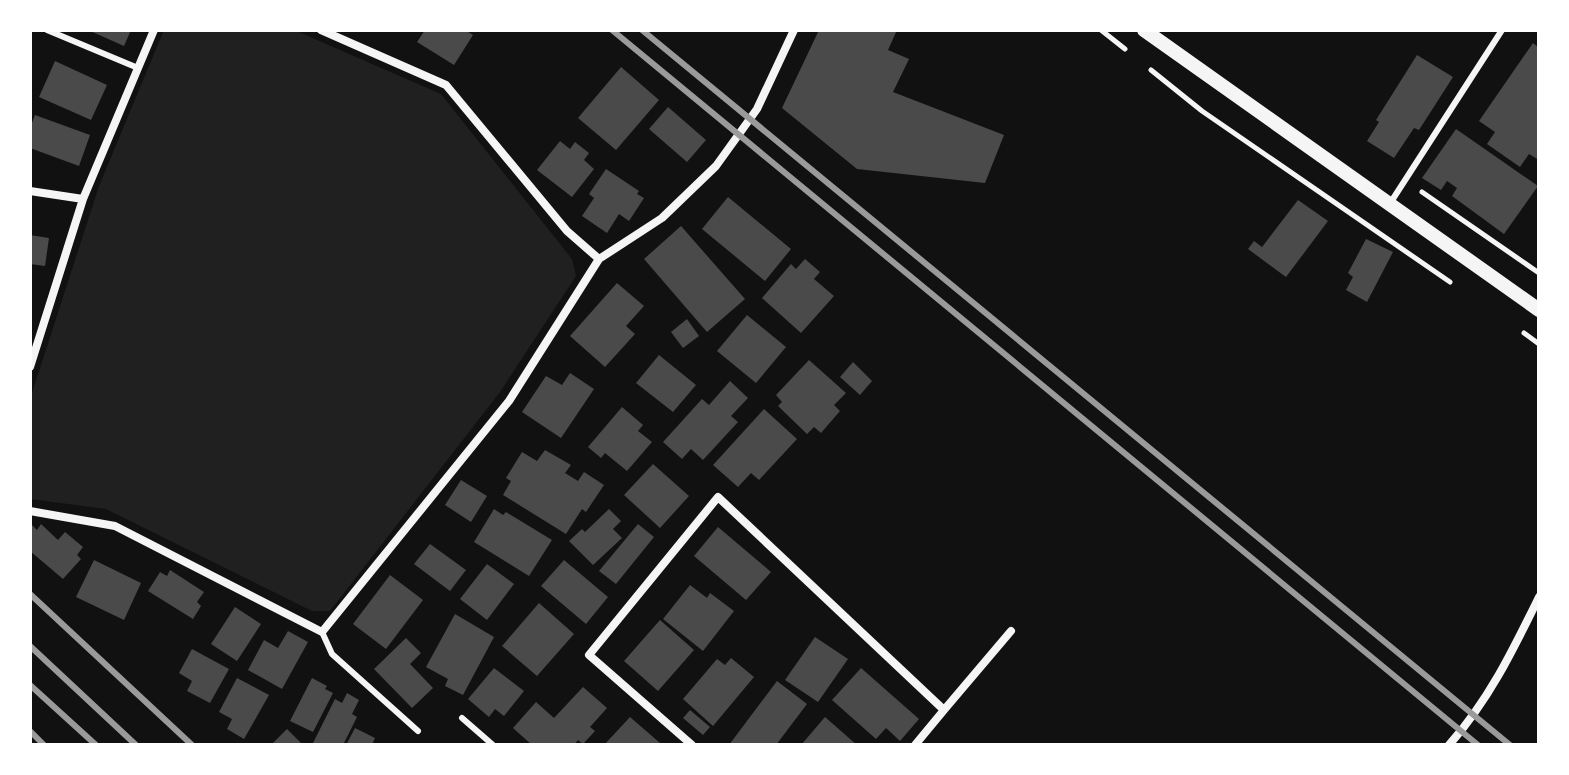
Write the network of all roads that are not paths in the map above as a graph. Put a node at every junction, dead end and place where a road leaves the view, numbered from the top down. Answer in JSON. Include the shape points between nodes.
{"nodes":[{"id":1,"x":47,"y":30,"type":"edge"},
{"id":2,"x":154,"y":30,"type":"edge"},
{"id":3,"x":321,"y":30,"type":"edge"},
{"id":4,"x":794,"y":30,"type":"edge"},
{"id":5,"x":1144,"y":30,"type":"edge"},
{"id":6,"x":1502,"y":30,"type":"edge"},
{"id":7,"x":138,"y":68,"type":"junction"},
{"id":8,"x":30,"y":191,"type":"edge"},
{"id":9,"x":83,"y":199,"type":"junction"},
{"id":10,"x":1389,"y":205,"type":"junction"},
{"id":11,"x":599,"y":259,"type":"junction"},
{"id":12,"x":1539,"y":310,"type":"edge"},
{"id":13,"x":30,"y":367,"type":"edge"},
{"id":14,"x":30,"y":511,"type":"edge"},
{"id":15,"x":1539,"y":597,"type":"edge"},
{"id":16,"x":1011,"y":631,"type":"dead end"},
{"id":17,"x":322,"y":632,"type":"junction"},
{"id":18,"x":944,"y":710,"type":"junction"},
{"id":19,"x":462,"y":718,"type":"dead end"},
{"id":20,"x":418,"y":731,"type":"dead end"},
{"id":21,"x":493,"y":745,"type":"edge"},
{"id":22,"x":692,"y":745,"type":"edge"},
{"id":23,"x":915,"y":745,"type":"edge"},
{"id":24,"x":1449,"y":745,"type":"edge"}],
"edges":[{"from":1,"to":7,"type":"lane"},
{"from":2,"to":7,"type":"street"},
{"from":3,"to":11,"type":"street","via":[[446,85],[567,231]]},
{"from":4,"to":11,"type":"street","via":[[757,109],[716,166],[662,218]]},
{"from":5,"to":10,"type":"street"},
{"from":6,"to":10,"type":"lane"},
{"from":7,"to":9,"type":"street"},
{"from":8,"to":9,"type":"street"},
{"from":9,"to":13,"type":"street"},
{"from":10,"to":12,"type":"street"},
{"from":11,"to":17,"type":"street","via":[[509,401]]},
{"from":14,"to":17,"type":"street","via":[[115,526]]},
{"from":15,"to":24,"type":"street","via":[[1497,681]]},
{"from":16,"to":18,"type":"street"},
{"from":17,"to":20,"type":"lane","via":[[332,654]]},
{"from":18,"to":22,"type":"street","via":[[718,497],[589,655]]},
{"from":18,"to":23,"type":"street"},
{"from":19,"to":21,"type":"lane"}]}
